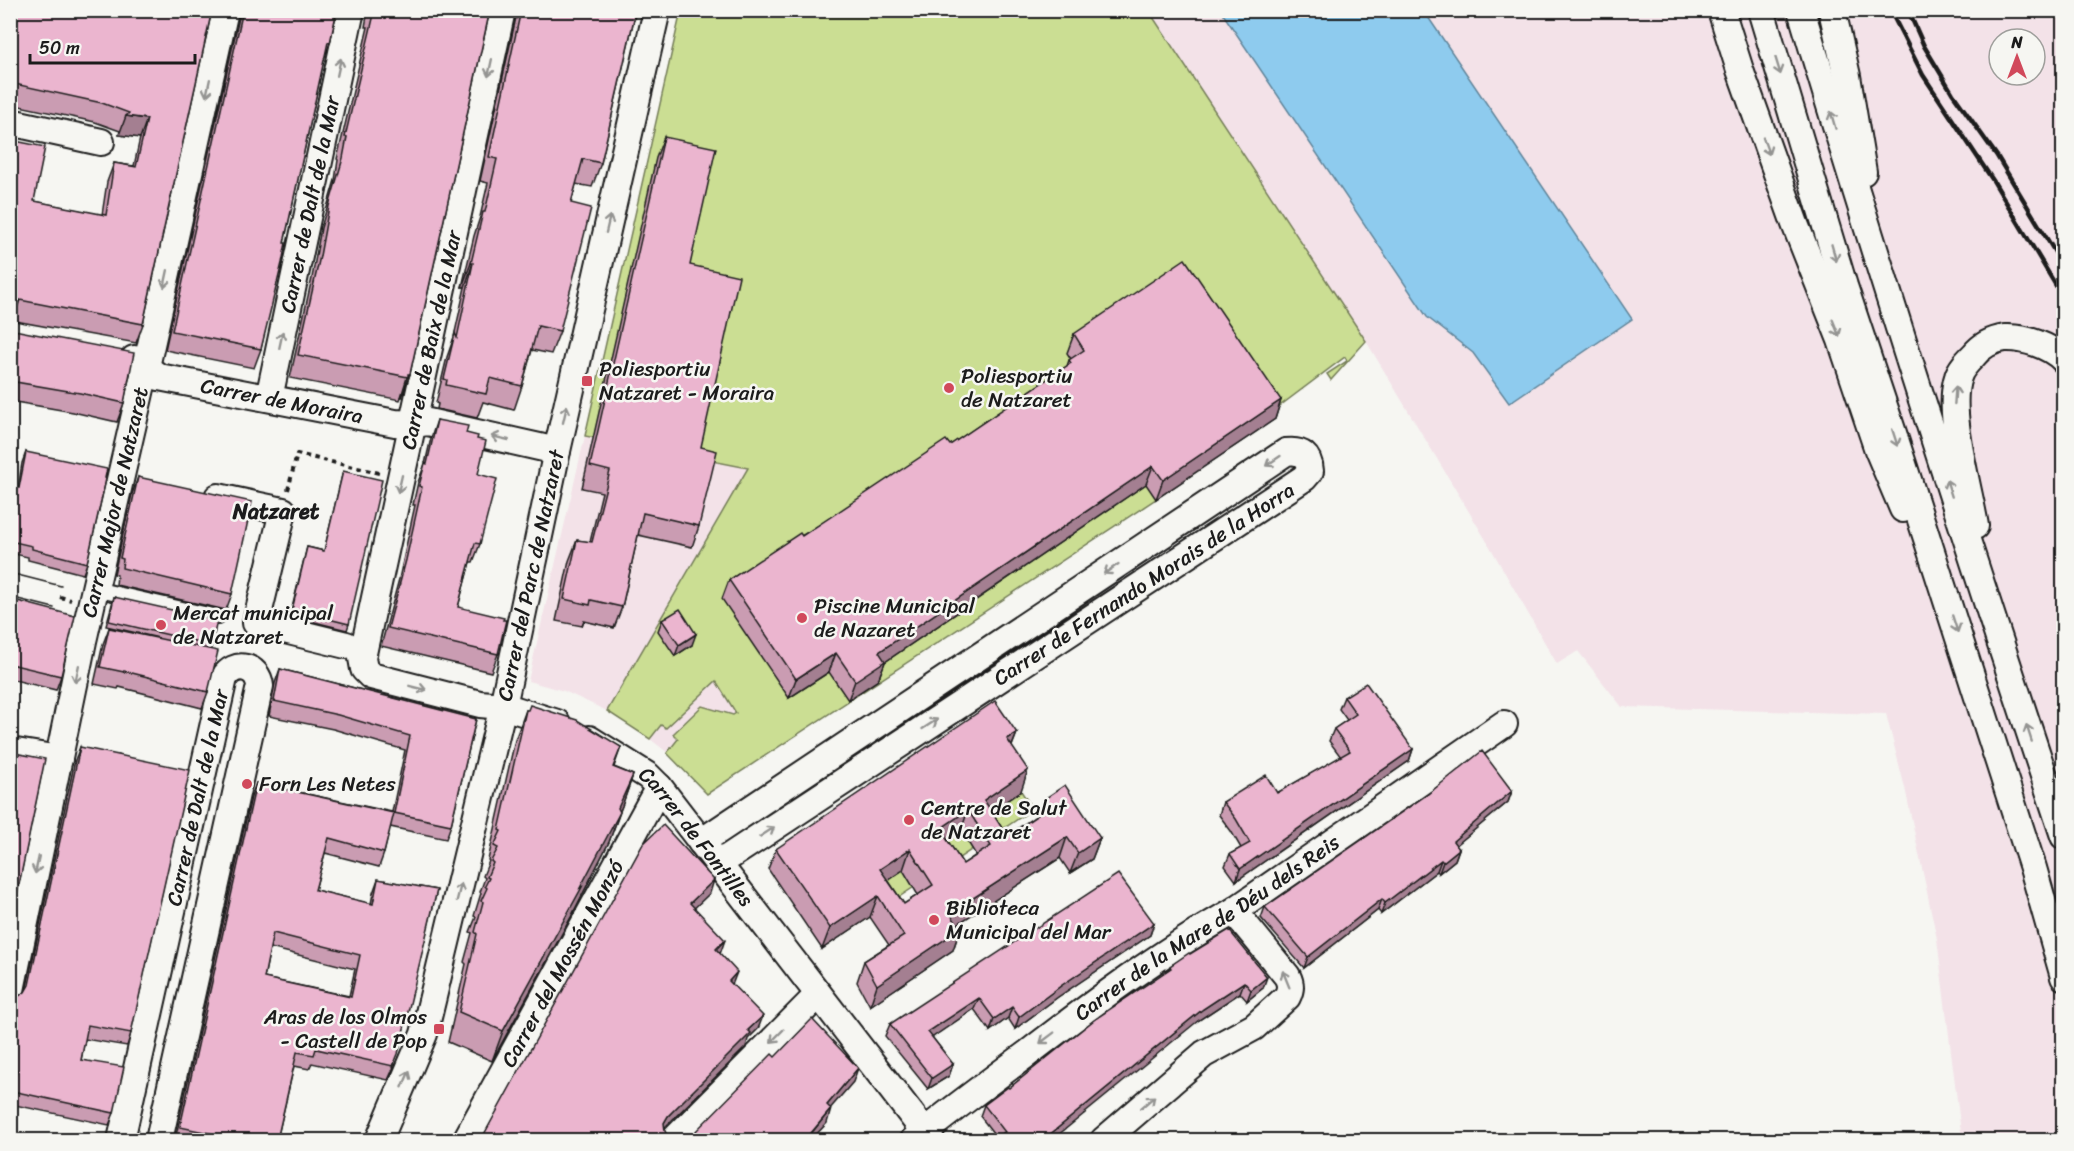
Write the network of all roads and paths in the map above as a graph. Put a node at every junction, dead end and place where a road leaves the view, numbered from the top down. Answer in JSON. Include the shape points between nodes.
{"nodes":[{"id":1,"x":225,"y":10,"type":"edge"},
{"id":2,"x":351,"y":10,"type":"edge"},
{"id":3,"x":502,"y":10,"type":"edge"},
{"id":4,"x":657,"y":10,"type":"edge"},
{"id":5,"x":1721,"y":10,"type":"edge"},
{"id":6,"x":1761,"y":10,"type":"edge"},
{"id":7,"x":1801,"y":10,"type":"edge"},
{"id":8,"x":1832,"y":10,"type":"edge"},
{"id":9,"x":10,"y":122,"type":"edge"},
{"id":10,"x":101,"y":142,"type":"dead end"},
{"id":11,"x":1876,"y":255,"type":"junction"},
{"id":12,"x":110,"y":353,"type":"edge"},
{"id":13,"x":2064,"y":360,"type":"edge"},
{"id":14,"x":145,"y":368,"type":"junction"},
{"id":15,"x":269,"y":398,"type":"junction"},
{"id":16,"x":413,"y":424,"type":"junction"},
{"id":17,"x":557,"y":451,"type":"junction"},
{"id":18,"x":385,"y":474,"type":"dead end"},
{"id":19,"x":121,"y":476,"type":"junction"},
{"id":20,"x":147,"y":482,"type":"edge"},
{"id":21,"x":190,"y":491,"type":"edge"},
{"id":22,"x":283,"y":511,"type":"junction"},
{"id":23,"x":1938,"y":571,"type":"junction"},
{"id":24,"x":96,"y":589,"type":"junction"},
{"id":25,"x":217,"y":617,"type":"edge"},
{"id":26,"x":1991,"y":618,"type":"junction"},
{"id":27,"x":346,"y":645,"type":"dead end"},
{"id":28,"x":364,"y":669,"type":"joint"},
{"id":29,"x":503,"y":706,"type":"junction"},
{"id":30,"x":1504,"y":724,"type":"dead end"},
{"id":31,"x":10,"y":751,"type":"edge"},
{"id":32,"x":59,"y":759,"type":"junction"},
{"id":33,"x":659,"y":787,"type":"junction"},
{"id":34,"x":2064,"y":836,"type":"edge"},
{"id":35,"x":701,"y":842,"type":"junction"},
{"id":36,"x":718,"y":864,"type":"junction"},
{"id":37,"x":1234,"y":911,"type":"junction"},
{"id":38,"x":2064,"y":977,"type":"edge"},
{"id":39,"x":818,"y":994,"type":"junction"},
{"id":40,"x":10,"y":995,"type":"edge"},
{"id":41,"x":381,"y":1136,"type":"edge"},
{"id":42,"x":923,"y":1138,"type":"edge"},
{"id":43,"x":121,"y":1140,"type":"edge"},
{"id":44,"x":159,"y":1140,"type":"edge"},
{"id":45,"x":466,"y":1140,"type":"edge"},
{"id":46,"x":674,"y":1140,"type":"edge"},
{"id":47,"x":1104,"y":1140,"type":"edge"}],
"edges":[{"from":1,"to":14,"type":"street","name":"Carrer Major de Natzaret","one_way":true},
{"from":15,"to":2,"type":"street","name":"Carrer de Dalt de la Mar","one_way":true},
{"from":3,"to":16,"type":"street","name":"Carrer de Baix de la Mar","one_way":true},
{"from":17,"to":4,"type":"street","name":"Carrer del Parc de Natzaret","one_way":true},
{"from":5,"to":23,"type":"street","one_way":true,"via":[[1767,147],[1890,479],[1909,522]]},
{"from":6,"to":23,"type":"street","one_way":true,"via":[[1844,286]]},
{"from":11,"to":7,"type":"street","one_way":true},
{"from":8,"to":11,"type":"street","via":[[1847,76]]},
{"from":9,"to":10,"type":"street"},
{"from":26,"to":11,"type":"street","one_way":true},
{"from":12,"to":14,"type":"street","name":"Carrer de Moraira","via":[[132,357]]},
{"from":26,"to":13,"type":"street","one_way":true,"via":[[1955,421],[1958,374],[1979,349],[1994,339],[2030,342],[2048,348]]},
{"from":14,"to":15,"type":"street","name":"Carrer de Moraira","via":[[159,376]]},
{"from":14,"to":19,"type":"street","name":"Carrer Major de Natzaret"},
{"from":15,"to":16,"type":"street","name":"Carrer de Moraira"},
{"from":17,"to":16,"type":"street","name":"Carrer de Moraira","one_way":true,"via":[[428,422]]},
{"from":16,"to":28,"type":"street","name":"Carrer de Baix de la Mar","one_way":true,"via":[[363,647]]},
{"from":17,"to":29,"type":"street","name":"Carrer del Parc de Natzaret"},
{"from":18,"to":22,"type":"path","via":[[297,454]]},
{"from":19,"to":20,"type":"street"},
{"from":19,"to":24,"type":"street","name":"Carrer Major de Natzaret"},
{"from":21,"to":22,"type":"street"},
{"from":22,"to":27,"type":"street","via":[[256,623]]},
{"from":23,"to":38,"type":"street","one_way":true},
{"from":24,"to":25,"type":"lane"},
{"from":24,"to":32,"type":"street","name":"Carrer Major de Natzaret","one_way":true,"via":[[94,632]]},
{"from":34,"to":26,"type":"street","one_way":true},
{"from":28,"to":29,"type":"street","name":"Carrer de Fontilles","one_way":true,"via":[[371,676],[480,704]]},
{"from":29,"to":33,"type":"street","name":"Carrer de Fontilles","via":[[570,727]]},
{"from":41,"to":29,"type":"street","name":"Carrer del Parc de Natzaret","one_way":true,"via":[[424,1034]]},
{"from":30,"to":37,"type":"street","name":"Carrer de la Mare de Déu dels Reis"},
{"from":31,"to":32,"type":"street"},
{"from":32,"to":40,"type":"street","name":"Carrer Major de Natzaret","one_way":true},
{"from":33,"to":35,"type":"street","name":"Carrer de Fontilles"},
{"from":33,"to":45,"type":"street","name":"Carrer del Mossén Monzó"},
{"from":35,"to":36,"type":"street","name":"Carrer de Fontilles"},
{"from":36,"to":35,"type":"street","name":"Carrer de Fernando Morais de la Horra","one_way":true,"via":[[1304,478],[1310,471],[1305,455],[1286,452]]},
{"from":36,"to":39,"type":"street","name":"Carrer de Fontilles"},
{"from":37,"to":42,"type":"street","name":"Carrer de la Mare de Déu dels Reis","one_way":true,"via":[[1068,1022]]},
{"from":47,"to":37,"type":"street","one_way":true,"via":[[1204,1054],[1254,1027],[1287,997],[1287,976]]},
{"from":39,"to":42,"type":"street","name":"Carrer de Fontilles"},
{"from":39,"to":46,"type":"street","one_way":true},
{"from":43,"to":44,"type":"street","name":"Carrer de Dalt de la Mar","via":[[224,678],[234,668],[248,668],[257,675],[260,686]]}]}
